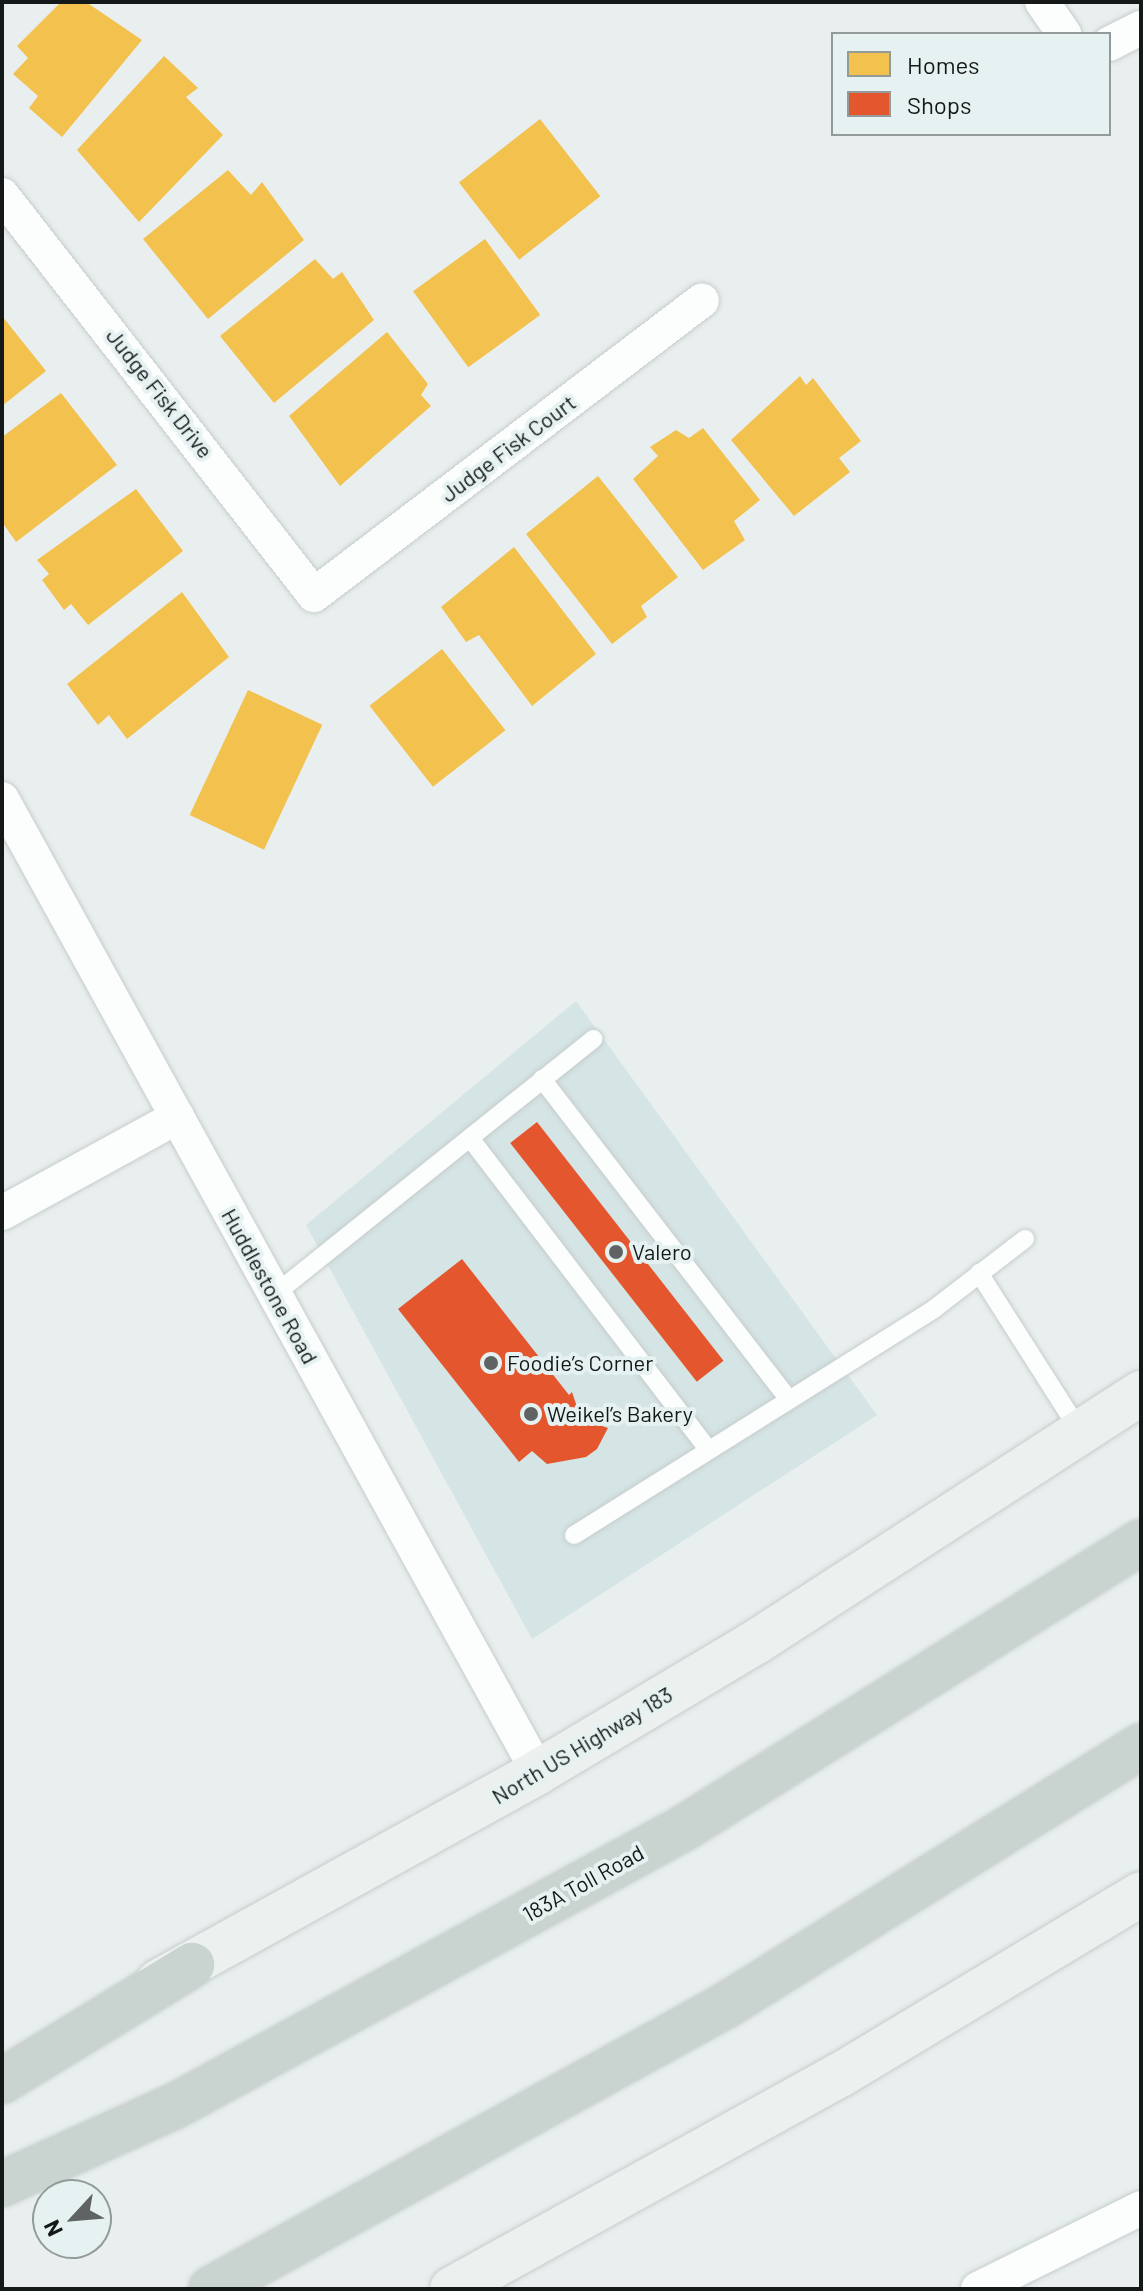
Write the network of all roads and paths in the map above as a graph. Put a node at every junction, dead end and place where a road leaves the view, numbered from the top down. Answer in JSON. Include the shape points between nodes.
{"nodes":[{"id":1,"x":1042,"y":2,"type":"edge"},
{"id":2,"x":1141,"y":28,"type":"edge"},
{"id":3,"x":1063,"y":32,"type":"edge"},
{"id":4,"x":1111,"y":43,"type":"edge"},
{"id":5,"x":2,"y":195,"type":"edge"},
{"id":6,"x":702,"y":301,"type":"dead end"},
{"id":7,"x":314,"y":595,"type":"joint"},
{"id":8,"x":2,"y":799,"type":"edge"},
{"id":9,"x":593,"y":1039,"type":"dead end"},
{"id":10,"x":542,"y":1079,"type":"junction"},
{"id":11,"x":177,"y":1117,"type":"junction"},
{"id":12,"x":470,"y":1138,"type":"junction"},
{"id":13,"x":2,"y":1213,"type":"edge"},
{"id":14,"x":1025,"y":1239,"type":"dead end"},
{"id":15,"x":979,"y":1273,"type":"junction"},
{"id":16,"x":275,"y":1294,"type":"junction"},
{"id":17,"x":1141,"y":1393,"type":"edge"},
{"id":18,"x":788,"y":1398,"type":"junction"},
{"id":19,"x":1081,"y":1433,"type":"junction"},
{"id":20,"x":707,"y":1448,"type":"junction"},
{"id":21,"x":574,"y":1535,"type":"dead end"},
{"id":22,"x":1141,"y":1542,"type":"edge"},
{"id":23,"x":1141,"y":1746,"type":"edge"},
{"id":24,"x":538,"y":1772,"type":"junction"},
{"id":25,"x":1141,"y":1894,"type":"edge"},
{"id":26,"x":192,"y":1965,"type":"junction"},
{"id":27,"x":2,"y":2061,"type":"edge"},
{"id":28,"x":2,"y":2081,"type":"edge"},
{"id":29,"x":2,"y":2184,"type":"edge"},
{"id":30,"x":1141,"y":2208,"type":"edge"},
{"id":31,"x":211,"y":2289,"type":"edge"},
{"id":32,"x":452,"y":2289,"type":"edge"},
{"id":33,"x":978,"y":2289,"type":"edge"}],
"edges":[{"from":1,"to":3,"type":"street"},
{"from":2,"to":4,"type":"street"},
{"from":5,"to":7,"type":"street","name":"Judge Fisk Drive"},
{"from":6,"to":7,"type":"street","name":"Judge Fisk Court"},
{"from":8,"to":11,"type":"street","name":"Huddlestone Road"},
{"from":9,"to":10,"type":"lane"},
{"from":10,"to":12,"type":"lane"},
{"from":10,"to":18,"type":"lane"},
{"from":11,"to":13,"type":"street"},
{"from":11,"to":16,"type":"street","name":"Huddlestone Road"},
{"from":12,"to":16,"type":"lane"},
{"from":12,"to":20,"type":"lane"},
{"from":14,"to":15,"type":"lane"},
{"from":15,"to":18,"type":"lane","via":[[934,1309]]},
{"from":15,"to":19,"type":"lane"},
{"from":16,"to":24,"type":"street","name":"Huddlestone Road"},
{"from":17,"to":19,"type":"main road","name":"North US Highway 183"},
{"from":18,"to":20,"type":"lane"},
{"from":19,"to":24,"type":"main road","name":"North US Highway 183","via":[[756,1642]]},
{"from":20,"to":21,"type":"lane"},
{"from":22,"to":29,"type":"highway","name":"183A Toll Road","via":[[684,1828],[175,2106]]},
{"from":23,"to":31,"type":"highway","via":[[725,2006]]},
{"from":24,"to":26,"type":"main road","name":"North US Highway 183"},
{"from":25,"to":32,"type":"main road","via":[[840,2075]]},
{"from":26,"to":27,"type":"main road","name":"North US Highway 183"},
{"from":26,"to":28,"type":"highway"},
{"from":30,"to":33,"type":"street"}]}
